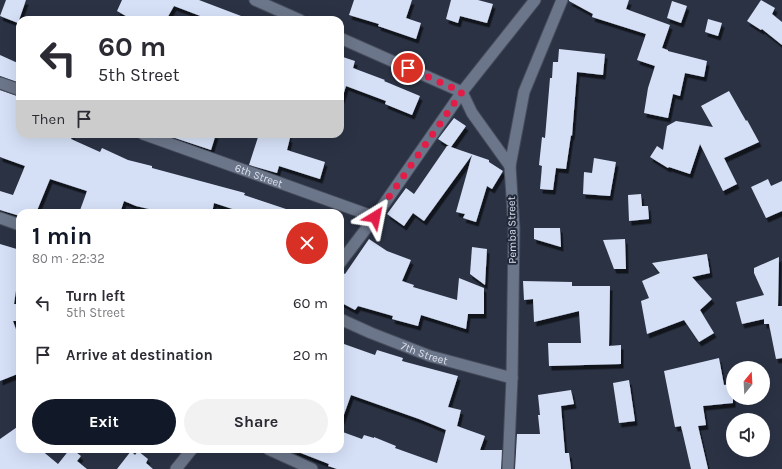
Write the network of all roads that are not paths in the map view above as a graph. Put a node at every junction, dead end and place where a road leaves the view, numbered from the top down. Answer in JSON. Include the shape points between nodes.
{"nodes":[{"id":1,"x":255,"y":0,"type":"edge"},
{"id":2,"x":535,"y":0,"type":"edge"},
{"id":3,"x":562,"y":0,"type":"edge"},
{"id":4,"x":291,"y":16,"type":"edge"},
{"id":5,"x":344,"y":40,"type":"edge"},
{"id":6,"x":0,"y":83,"type":"edge"},
{"id":7,"x":16,"y":89,"type":"edge"},
{"id":8,"x":462,"y":92,"type":"junction"},
{"id":9,"x":154,"y":138,"type":"edge"},
{"id":10,"x":510,"y":166,"type":"junction"},
{"id":11,"x":375,"y":217,"type":"junction"},
{"id":12,"x":0,"y":218,"type":"edge"},
{"id":13,"x":16,"y":224,"type":"edge"},
{"id":14,"x":344,"y":258,"type":"edge"},
{"id":15,"x":344,"y":320,"type":"edge"},
{"id":16,"x":512,"y":378,"type":"junction"},
{"id":17,"x":189,"y":453,"type":"edge"},
{"id":18,"x":277,"y":453,"type":"edge"},
{"id":19,"x":176,"y":469,"type":"edge"},
{"id":20,"x":312,"y":469,"type":"edge"},
{"id":21,"x":508,"y":469,"type":"edge"}],
"edges":[{"from":1,"to":4,"type":"street"},
{"from":2,"to":8,"type":"street"},
{"from":3,"to":10,"type":"street","name":"Pemba Street","via":[[524,92]]},
{"from":5,"to":8,"type":"street"},
{"from":6,"to":7,"type":"street"},
{"from":8,"to":10,"type":"street","via":[[472,114]]},
{"from":8,"to":11,"type":"street"},
{"from":9,"to":11,"type":"street","name":"6th Street"},
{"from":10,"to":16,"type":"street","name":"Pemba Street","via":[[514,228]]},
{"from":11,"to":14,"type":"street"},
{"from":12,"to":13,"type":"street"},
{"from":15,"to":16,"type":"street","name":"7th Street","via":[[430,356]]},
{"from":16,"to":21,"type":"street","name":"Pemba Street"},
{"from":17,"to":19,"type":"street"},
{"from":18,"to":20,"type":"street"}]}
